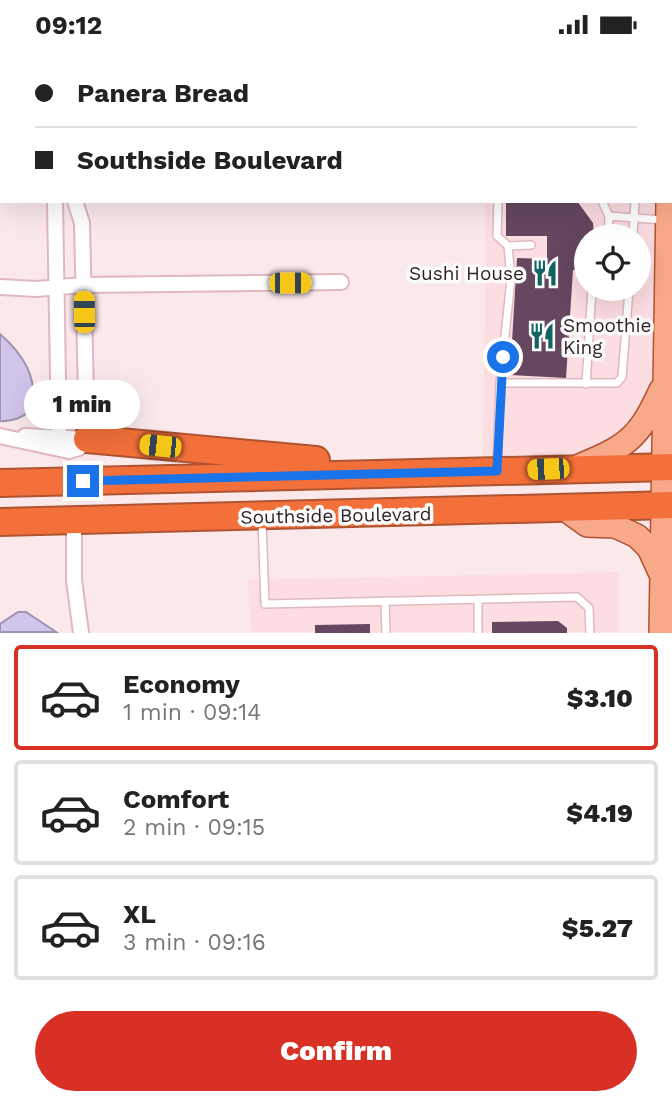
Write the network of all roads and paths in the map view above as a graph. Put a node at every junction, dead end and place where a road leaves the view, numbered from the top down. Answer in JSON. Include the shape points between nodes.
{"nodes":[{"id":1,"x":55,"y":203,"type":"edge"},
{"id":2,"x":76,"y":203,"type":"edge"},
{"id":3,"x":498,"y":203,"type":"edge"},
{"id":4,"x":603,"y":203,"type":"edge"},
{"id":5,"x":635,"y":203,"type":"edge"},
{"id":6,"x":667,"y":211,"type":"edge"},
{"id":7,"x":609,"y":216,"type":"junction"},
{"id":8,"x":634,"y":218,"type":"junction"},
{"id":9,"x":609,"y":224,"type":"edge"},
{"id":10,"x":634,"y":224,"type":"edge"},
{"id":11,"x":508,"y":246,"type":"junction"},
{"id":12,"x":531,"y":246,"type":"dead end"},
{"id":13,"x":341,"y":282,"type":"dead end"},
{"id":14,"x":83,"y":285,"type":"junction"},
{"id":15,"x":0,"y":287,"type":"edge"},
{"id":16,"x":56,"y":288,"type":"junction"},
{"id":17,"x":591,"y":301,"type":"edge"},
{"id":18,"x":628,"y":301,"type":"edge"},
{"id":19,"x":665,"y":381,"type":"junction"},
{"id":20,"x":500,"y":383,"type":"junction"},
{"id":21,"x":586,"y":384,"type":"junction"},
{"id":22,"x":0,"y":436,"type":"edge"},
{"id":23,"x":59,"y":437,"type":"junction"},
{"id":24,"x":87,"y":439,"type":"junction"},
{"id":25,"x":667,"y":467,"type":"edge"},
{"id":26,"x":573,"y":468,"type":"junction"},
{"id":27,"x":468,"y":471,"type":"junction"},
{"id":28,"x":497,"y":471,"type":"junction"},
{"id":29,"x":0,"y":483,"type":"edge"},
{"id":30,"x":667,"y":505,"type":"edge"},
{"id":31,"x":565,"y":509,"type":"junction"},
{"id":32,"x":262,"y":516,"type":"junction"},
{"id":33,"x":74,"y":521,"type":"junction"},
{"id":34,"x":0,"y":522,"type":"edge"},
{"id":35,"x":663,"y":578,"type":"junction"},
{"id":36,"x":478,"y":599,"type":"junction"},
{"id":37,"x":385,"y":601,"type":"junction"},
{"id":38,"x":81,"y":632,"type":"edge"},
{"id":39,"x":386,"y":632,"type":"edge"},
{"id":40,"x":478,"y":632,"type":"edge"},
{"id":41,"x":590,"y":632,"type":"edge"},
{"id":42,"x":661,"y":632,"type":"edge"}],
"edges":[{"from":1,"to":16,"type":"street"},
{"from":2,"to":14,"type":"street","via":[[82,223]]},
{"from":3,"to":11,"type":"lane","via":[[498,236]]},
{"from":4,"to":7,"type":"lane"},
{"from":5,"to":8,"type":"lane"},
{"from":6,"to":8,"type":"lane"},
{"from":6,"to":19,"type":"main road"},
{"from":7,"to":8,"type":"lane"},
{"from":7,"to":9,"type":"lane"},
{"from":8,"to":10,"type":"lane"},
{"from":11,"to":12,"type":"lane"},
{"from":11,"to":20,"type":"lane","via":[[510,279]]},
{"from":13,"to":14,"type":"street"},
{"from":14,"to":16,"type":"street"},
{"from":14,"to":24,"type":"street"},
{"from":15,"to":16,"type":"street"},
{"from":16,"to":23,"type":"street"},
{"from":17,"to":21,"type":"lane"},
{"from":18,"to":21,"type":"lane","via":[[622,377],[617,383]]},
{"from":19,"to":25,"type":"main road"},
{"from":19,"to":26,"type":"main road","via":[[633,438],[623,447]]},
{"from":20,"to":21,"type":"lane"},
{"from":20,"to":28,"type":"lane"},
{"from":22,"to":23,"type":"street"},
{"from":22,"to":24,"type":"street","via":[[69,451]]},
{"from":23,"to":24,"type":"street"},
{"from":24,"to":27,"type":"highway"},
{"from":25,"to":26,"type":"highway","name":"Southside Boulevard"},
{"from":25,"to":30,"type":"main road"},
{"from":26,"to":28,"type":"highway","name":"Southside Boulevard"},
{"from":27,"to":28,"type":"highway","name":"Southside Boulevard"},
{"from":27,"to":29,"type":"highway","name":"Southside Boulevard"},
{"from":30,"to":31,"type":"highway","name":"Southside Boulevard"},
{"from":30,"to":35,"type":"main road"},
{"from":31,"to":32,"type":"highway","name":"Southside Boulevard"},
{"from":31,"to":35,"type":"main road","via":[[587,525],[615,526],[637,536],[649,548]]},
{"from":32,"to":33,"type":"highway","name":"Southside Boulevard"},
{"from":32,"to":37,"type":"lane","via":[[265,604]]},
{"from":33,"to":34,"type":"highway","name":"Southside Boulevard"},
{"from":33,"to":38,"type":"street","via":[[74,580]]},
{"from":35,"to":42,"type":"main road"},
{"from":36,"to":37,"type":"lane"},
{"from":36,"to":40,"type":"lane"},
{"from":36,"to":41,"type":"lane","via":[[577,597],[589,608]]},
{"from":37,"to":39,"type":"lane"}]}
